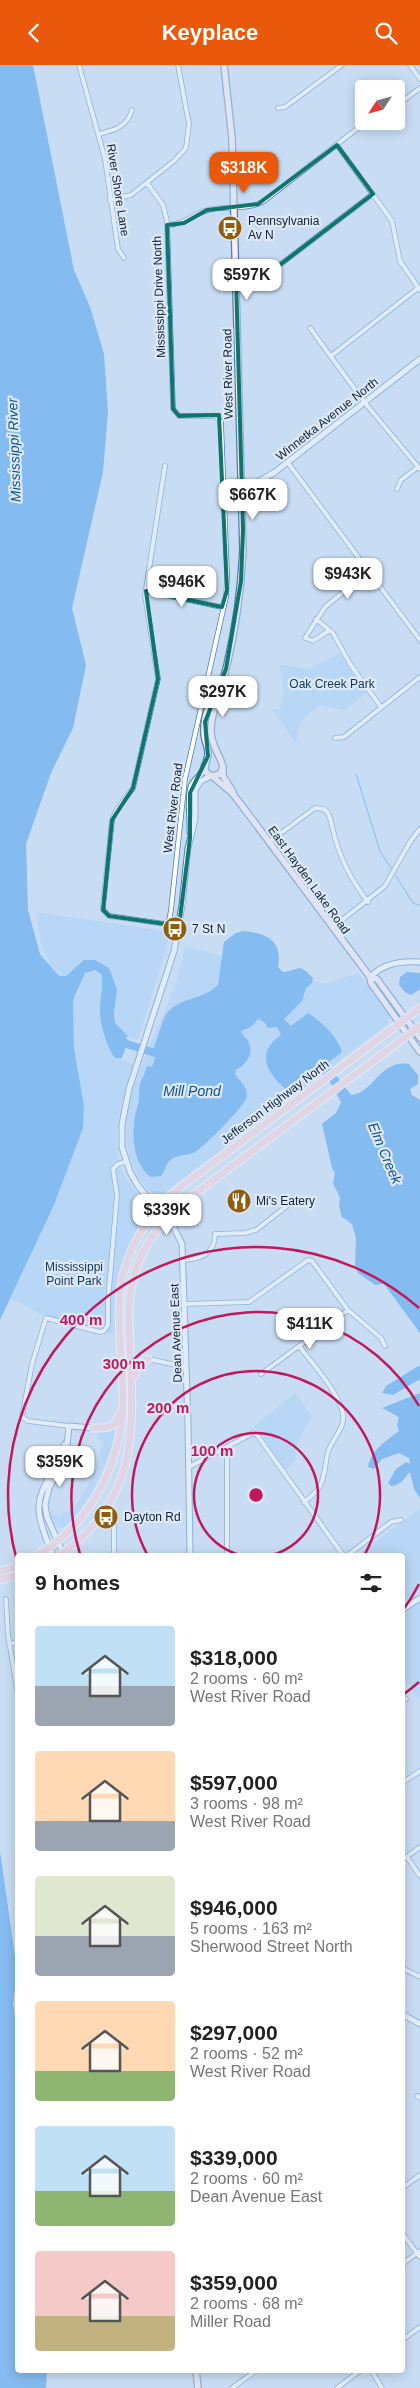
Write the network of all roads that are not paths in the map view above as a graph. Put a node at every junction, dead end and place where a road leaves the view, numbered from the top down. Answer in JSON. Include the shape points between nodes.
{"nodes":[{"id":1,"x":79,"y":65,"type":"edge"},
{"id":2,"x":178,"y":65,"type":"edge"},
{"id":3,"x":224,"y":65,"type":"edge"},
{"id":4,"x":342,"y":65,"type":"edge"},
{"id":5,"x":410,"y":65,"type":"edge"},
{"id":6,"x":420,"y":79,"type":"edge"},
{"id":7,"x":420,"y":88,"type":"edge"},
{"id":8,"x":405,"y":99,"type":"edge"},
{"id":9,"x":278,"y":108,"type":"dead end"},
{"id":10,"x":132,"y":110,"type":"dead end"},
{"id":11,"x":356,"y":130,"type":"edge"},
{"id":12,"x":99,"y":134,"type":"junction"},
{"id":13,"x":337,"y":145,"type":"junction"},
{"id":14,"x":147,"y":183,"type":"junction"},
{"id":15,"x":373,"y":194,"type":"junction"},
{"id":16,"x":110,"y":200,"type":"junction"},
{"id":17,"x":234,"y":208,"type":"junction"},
{"id":18,"x":167,"y":225,"type":"junction"},
{"id":19,"x":124,"y":258,"type":"dead end"},
{"id":20,"x":236,"y":277,"type":"junction"},
{"id":21,"x":419,"y":289,"type":"edge"},
{"id":22,"x":310,"y":328,"type":"dead end"},
{"id":23,"x":331,"y":356,"type":"junction"},
{"id":24,"x":420,"y":359,"type":"edge"},
{"id":25,"x":365,"y":403,"type":"junction"},
{"id":26,"x":220,"y":420,"type":"joint"},
{"id":27,"x":288,"y":463,"type":"junction"},
{"id":28,"x":165,"y":467,"type":"dead end"},
{"id":29,"x":419,"y":468,"type":"edge"},
{"id":30,"x":241,"y":485,"type":"junction"},
{"id":31,"x":397,"y":489,"type":"dead end"},
{"id":32,"x":369,"y":571,"type":"junction"},
{"id":33,"x":146,"y":591,"type":"junction"},
{"id":34,"x":222,"y":607,"type":"junction"},
{"id":35,"x":316,"y":619,"type":"junction"},
{"id":36,"x":330,"y":630,"type":"junction"},
{"id":37,"x":420,"y":640,"type":"edge"},
{"id":38,"x":420,"y":677,"type":"edge"},
{"id":39,"x":223,"y":682,"type":"junction"},
{"id":40,"x":381,"y":707,"type":"junction"},
{"id":41,"x":335,"y":738,"type":"dead end"},
{"id":42,"x":220,"y":760,"type":"junction"},
{"id":43,"x":205,"y":764,"type":"junction"},
{"id":44,"x":223,"y":769,"type":"junction"},
{"id":45,"x":212,"y":776,"type":"junction"},
{"id":46,"x":233,"y":794,"type":"junction"},
{"id":47,"x":420,"y":829,"type":"edge"},
{"id":48,"x":190,"y":838,"type":"junction"},
{"id":49,"x":269,"y":841,"type":"junction"},
{"id":50,"x":368,"y":902,"type":"junction"},
{"id":51,"x":169,"y":924,"type":"junction"},
{"id":52,"x":179,"y":926,"type":"junction"},
{"id":53,"x":332,"y":928,"type":"junction"},
{"id":54,"x":166,"y":932,"type":"dead end"},
{"id":55,"x":420,"y":962,"type":"edge"},
{"id":56,"x":370,"y":977,"type":"junction"},
{"id":57,"x":420,"y":1008,"type":"edge"},
{"id":58,"x":409,"y":1027,"type":"edge"},
{"id":59,"x":420,"y":1038,"type":"edge"},
{"id":60,"x":420,"y":1052,"type":"edge"},
{"id":61,"x":125,"y":1162,"type":"junction"},
{"id":62,"x":296,"y":1199,"type":"dead end"},
{"id":63,"x":157,"y":1208,"type":"junction"},
{"id":64,"x":166,"y":1219,"type":"junction"},
{"id":65,"x":183,"y":1260,"type":"junction"},
{"id":66,"x":185,"y":1304,"type":"junction"},
{"id":67,"x":348,"y":1310,"type":"junction"},
{"id":68,"x":299,"y":1346,"type":"junction"},
{"id":69,"x":385,"y":1347,"type":"dead end"},
{"id":70,"x":148,"y":1359,"type":"joint"},
{"id":71,"x":186,"y":1367,"type":"junction"},
{"id":72,"x":122,"y":1369,"type":"junction"},
{"id":73,"x":261,"y":1374,"type":"dead end"},
{"id":74,"x":133,"y":1421,"type":"junction"},
{"id":75,"x":344,"y":1421,"type":"junction"},
{"id":76,"x":351,"y":1421,"type":"dead end"},
{"id":77,"x":69,"y":1426,"type":"junction"},
{"id":78,"x":93,"y":1428,"type":"joint"},
{"id":79,"x":67,"y":1440,"type":"junction"},
{"id":80,"x":227,"y":1447,"type":"junction"},
{"id":81,"x":189,"y":1467,"type":"junction"},
{"id":82,"x":304,"y":1502,"type":"junction"},
{"id":83,"x":401,"y":1520,"type":"dead end"},
{"id":84,"x":114,"y":1522,"type":"dead end"},
{"id":85,"x":58,"y":1541,"type":"junction"},
{"id":86,"x":50,"y":1547,"type":"junction"},
{"id":87,"x":40,"y":1553,"type":"edge"},
{"id":88,"x":52,"y":1553,"type":"edge"},
{"id":89,"x":62,"y":1553,"type":"edge"},
{"id":90,"x":63,"y":1553,"type":"edge"},
{"id":91,"x":114,"y":1553,"type":"edge"},
{"id":92,"x":190,"y":1553,"type":"edge"},
{"id":93,"x":227,"y":1553,"type":"edge"},
{"id":94,"x":342,"y":1553,"type":"edge"},
{"id":95,"x":351,"y":1553,"type":"edge"},
{"id":96,"x":15,"y":1566,"type":"edge"},
{"id":97,"x":0,"y":1573,"type":"edge"},
{"id":98,"x":15,"y":1576,"type":"edge"},
{"id":99,"x":0,"y":1580,"type":"edge"},
{"id":100,"x":420,"y":1597,"type":"edge"},
{"id":101,"x":6,"y":1599,"type":"dead end"},
{"id":102,"x":405,"y":1608,"type":"edge"},
{"id":103,"x":15,"y":1643,"type":"edge"},
{"id":104,"x":9,"y":1644,"type":"junction"},
{"id":105,"x":15,"y":1677,"type":"edge"},
{"id":106,"x":420,"y":1771,"type":"edge"},
{"id":107,"x":405,"y":1781,"type":"edge"},
{"id":108,"x":420,"y":1847,"type":"edge"},
{"id":109,"x":405,"y":1858,"type":"edge"},
{"id":110,"x":420,"y":1876,"type":"edge"},
{"id":111,"x":405,"y":1970,"type":"edge"},
{"id":112,"x":420,"y":1977,"type":"edge"},
{"id":113,"x":405,"y":2016,"type":"edge"},
{"id":114,"x":420,"y":2024,"type":"edge"},
{"id":115,"x":420,"y":2175,"type":"edge"},
{"id":116,"x":405,"y":2186,"type":"edge"},
{"id":117,"x":405,"y":2237,"type":"edge"},
{"id":118,"x":419,"y":2254,"type":"edge"},
{"id":119,"x":405,"y":2262,"type":"edge"},
{"id":120,"x":420,"y":2327,"type":"edge"},
{"id":121,"x":405,"y":2338,"type":"edge"},
{"id":122,"x":196,"y":2373,"type":"edge"},
{"id":123,"x":253,"y":2373,"type":"edge"},
{"id":124,"x":357,"y":2373,"type":"edge"},
{"id":125,"x":373,"y":2373,"type":"edge"},
{"id":126,"x":198,"y":2388,"type":"edge"},
{"id":127,"x":232,"y":2388,"type":"edge"},
{"id":128,"x":337,"y":2388,"type":"edge"},
{"id":129,"x":382,"y":2388,"type":"edge"}],
"edges":[{"from":1,"to":12,"type":"street","name":"River Shore Lane"},
{"from":2,"to":14,"type":"street","via":[[189,124],[188,141],[174,161]]},
{"from":3,"to":17,"type":"main road","name":"West River Road","via":[[231,129]]},
{"from":4,"to":9,"type":"street","via":[[285,107]]},
{"from":5,"to":6,"type":"street"},
{"from":7,"to":8,"type":"street"},
{"from":10,"to":12,"type":"street","via":[[128,121],[119,128]]},
{"from":11,"to":13,"type":"street"},
{"from":12,"to":16,"type":"street","name":"River Shore Lane"},
{"from":13,"to":15,"type":"street"},
{"from":13,"to":17,"type":"street","via":[[264,201]]},
{"from":14,"to":16,"type":"street","via":[[125,197]]},
{"from":14,"to":18,"type":"street","name":"Mississippi Drive North","via":[[163,205]]},
{"from":15,"to":20,"type":"street","via":[[272,271],[259,276]]},
{"from":15,"to":21,"type":"street","via":[[392,221],[400,261]]},
{"from":16,"to":19,"type":"street","name":"River Shore Lane","via":[[118,249]]},
{"from":17,"to":18,"type":"street","via":[[207,210],[184,223]]},
{"from":17,"to":20,"type":"main road","name":"West River Road"},
{"from":18,"to":26,"type":"street","name":"Mississippi Drive North","via":[[173,405],[176,415],[212,415]]},
{"from":20,"to":30,"type":"main road","name":"West River Road"},
{"from":21,"to":23,"type":"street"},
{"from":22,"to":23,"type":"street"},
{"from":23,"to":25,"type":"street"},
{"from":24,"to":25,"type":"street","name":"Winnetka Avenue North"},
{"from":25,"to":27,"type":"street","name":"Winnetka Avenue North"},
{"from":25,"to":29,"type":"street"},
{"from":26,"to":34,"type":"street","name":"West River Road","via":[[227,575]]},
{"from":27,"to":30,"type":"street","name":"Winnetka Avenue North","via":[[260,481]]},
{"from":27,"to":32,"type":"street"},
{"from":28,"to":33,"type":"street"},
{"from":29,"to":31,"type":"street","via":[[401,480]]},
{"from":30,"to":39,"type":"main road","name":"West River Road","via":[[241,581]]},
{"from":32,"to":35,"type":"street","via":[[325,607]]},
{"from":32,"to":37,"type":"street"},
{"from":33,"to":34,"type":"street"},
{"from":33,"to":51,"type":"street","via":[[158,679],[134,788],[112,820],[103,906],[109,916]]},
{"from":34,"to":51,"type":"street","name":"West River Road","via":[[185,779]]},
{"from":35,"to":36,"type":"street"},
{"from":35,"to":36,"type":"street","via":[[305,636],[307,640],[313,641]]},
{"from":36,"to":40,"type":"street","via":[[350,665]]},
{"from":38,"to":40,"type":"street"},
{"from":39,"to":42,"type":"main road","name":"West River Road","via":[[210,731]]},
{"from":39,"to":43,"type":"main road","name":"West River Road","via":[[206,717],[204,733],[208,751]]},
{"from":40,"to":41,"type":"street","via":[[344,737]]},
{"from":42,"to":43,"type":"main road","via":[[213,757]]},
{"from":42,"to":44,"type":"main road"},
{"from":43,"to":45,"type":"main road","via":[[207,773]]},
{"from":43,"to":48,"type":"street","name":"West River Road","via":[[190,793]]},
{"from":44,"to":45,"type":"main road","via":[[220,774]]},
{"from":44,"to":46,"type":"main road","name":"East Hayden Lake Road","via":[[223,776]]},
{"from":45,"to":46,"type":"main road","name":"East Hayden Lake Road"},
{"from":45,"to":48,"type":"street","name":"West River Road","via":[[196,787],[196,820]]},
{"from":46,"to":49,"type":"main road","name":"East Hayden Lake Road"},
{"from":47,"to":50,"type":"street","via":[[388,882]]},
{"from":48,"to":52,"type":"street","name":"West River Road"},
{"from":49,"to":50,"type":"street","via":[[314,809],[322,808],[328,813],[349,876]]},
{"from":49,"to":53,"type":"main road","name":"East Hayden Lake Road"},
{"from":50,"to":53,"type":"street"},
{"from":51,"to":52,"type":"street"},
{"from":51,"to":54,"type":"street","name":"West River Road"},
{"from":52,"to":61,"type":"street","name":"West River Road","via":[[168,975],[129,1089],[122,1124]]},
{"from":53,"to":56,"type":"main road","name":"East Hayden Lake Road"},
{"from":55,"to":56,"type":"street","via":[[392,963]]},
{"from":56,"to":58,"type":"main road","name":"East Hayden Lake Road","via":[[377,979]]},
{"from":57,"to":58,"type":"highway","name":"Jefferson Highway North"},
{"from":58,"to":59,"type":"main road","name":"East Hayden Lake Road"},
{"from":58,"to":60,"type":"main road","name":"East Hayden Lake Road"},
{"from":58,"to":63,"type":"highway","name":"Jefferson Highway North","via":[[335,1071]]},
{"from":58,"to":64,"type":"highway","name":"Jefferson Highway North","via":[[333,1091]]},
{"from":61,"to":63,"type":"street","name":"West River Road","via":[[138,1186]]},
{"from":61,"to":77,"type":"street","via":[[118,1164],[113,1172],[117,1189],[108,1325],[100,1332],[44,1319],[23,1406],[22,1413],[28,1421]]},
{"from":62,"to":65,"type":"street","via":[[256,1230],[215,1234],[214,1246],[206,1255]]},
{"from":63,"to":64,"type":"street","name":"Dean Avenue East"},
{"from":63,"to":72,"type":"highway","name":"Jefferson Highway North","via":[[131,1252],[122,1280]]},
{"from":64,"to":65,"type":"street","name":"Dean Avenue East","via":[[179,1237]]},
{"from":64,"to":74,"type":"highway","name":"Jefferson Highway North","via":[[143,1252],[131,1288]]},
{"from":65,"to":66,"type":"street","name":"Dean Avenue East"},
{"from":66,"to":67,"type":"street","via":[[249,1302],[308,1260]]},
{"from":66,"to":71,"type":"street","name":"Dean Avenue East"},
{"from":67,"to":68,"type":"street"},
{"from":67,"to":69,"type":"street","via":[[382,1338]]},
{"from":68,"to":73,"type":"street"},
{"from":68,"to":75,"type":"street","via":[[339,1401]]},
{"from":70,"to":71,"type":"street"},
{"from":70,"to":74,"type":"highway","via":[[140,1361],[135,1370],[136,1409]]},
{"from":71,"to":81,"type":"street","name":"Dean Avenue East"},
{"from":72,"to":78,"type":"highway","via":[[118,1419],[110,1427]]},
{"from":72,"to":85,"type":"highway","via":[[122,1417],[112,1463],[91,1505]]},
{"from":74,"to":90,"type":"highway","via":[[126,1466],[110,1500],[92,1527]]},
{"from":75,"to":76,"type":"street"},
{"from":75,"to":82,"type":"street","via":[[328,1449],[321,1485]]},
{"from":77,"to":78,"type":"street"},
{"from":77,"to":79,"type":"street"},
{"from":79,"to":85,"type":"street","via":[[65,1458],[49,1488],[45,1505]]},
{"from":79,"to":86,"type":"street","via":[[44,1484],[39,1501],[39,1519]]},
{"from":80,"to":81,"type":"street"},
{"from":80,"to":82,"type":"street","via":[[253,1433]]},
{"from":80,"to":93,"type":"street"},
{"from":81,"to":92,"type":"street","name":"Dean Avenue East"},
{"from":82,"to":94,"type":"street"},
{"from":83,"to":95,"type":"street","via":[[391,1523]]},
{"from":84,"to":91,"type":"street"},
{"from":85,"to":86,"type":"highway"},
{"from":85,"to":89,"type":"street"},
{"from":86,"to":87,"type":"highway"},
{"from":86,"to":88,"type":"street"},
{"from":96,"to":97,"type":"highway"},
{"from":98,"to":99,"type":"highway"},
{"from":100,"to":102,"type":"street"},
{"from":101,"to":104,"type":"street"},
{"from":103,"to":104,"type":"street"},
{"from":104,"to":105,"type":"street"},
{"from":106,"to":107,"type":"street"},
{"from":108,"to":109,"type":"street"},
{"from":109,"to":110,"type":"street"},
{"from":111,"to":112,"type":"street"},
{"from":113,"to":114,"type":"street"},
{"from":115,"to":116,"type":"street"},
{"from":117,"to":118,"type":"street"},
{"from":118,"to":119,"type":"street"},
{"from":120,"to":121,"type":"street"},
{"from":122,"to":126,"type":"main road"},
{"from":123,"to":127,"type":"street"},
{"from":124,"to":128,"type":"street"},
{"from":125,"to":129,"type":"street"}]}
